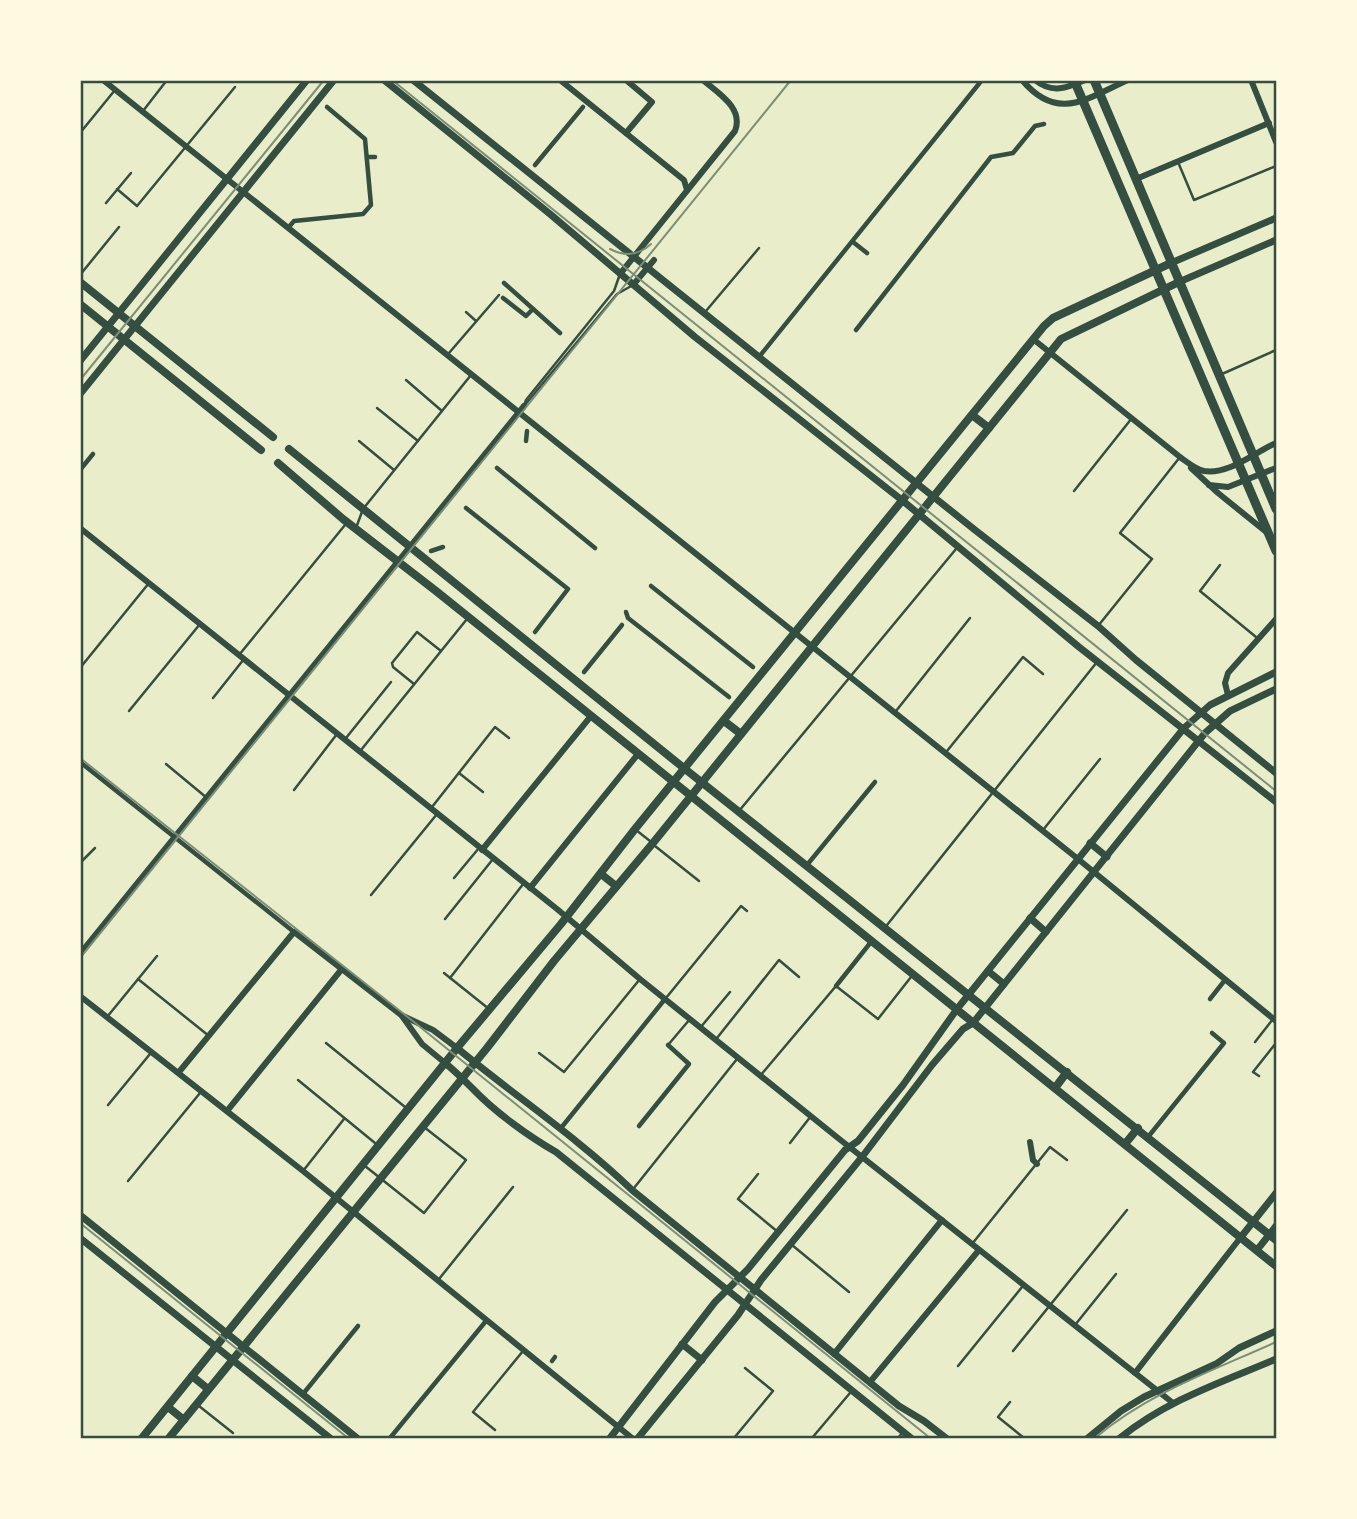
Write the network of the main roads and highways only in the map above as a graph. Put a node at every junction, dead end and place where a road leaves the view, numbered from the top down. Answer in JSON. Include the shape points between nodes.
{"nodes":[{"id":1,"x":1094,"y":80,"type":"edge"},
{"id":2,"x":1078,"y":82,"type":"edge"},
{"id":3,"x":1171,"y":263,"type":"junction"},
{"id":4,"x":1155,"y":270,"type":"junction"},
{"id":5,"x":80,"y":282,"type":"edge"},
{"id":6,"x":1179,"y":282,"type":"junction"},
{"id":7,"x":1164,"y":289,"type":"junction"},
{"id":8,"x":80,"y":304,"type":"edge"},
{"id":9,"x":972,"y":415,"type":"junction"},
{"id":10,"x":989,"y":428,"type":"junction"},
{"id":11,"x":273,"y":437,"type":"dead end"},
{"id":12,"x":289,"y":449,"type":"dead end"},
{"id":13,"x":261,"y":450,"type":"dead end"},
{"id":14,"x":278,"y":463,"type":"dead end"},
{"id":15,"x":1276,"y":509,"type":"edge"},
{"id":16,"x":1276,"y":551,"type":"edge"},
{"id":17,"x":447,"y":577,"type":"junction"},
{"id":18,"x":436,"y":591,"type":"junction"},
{"id":19,"x":514,"y":632,"type":"junction"},
{"id":20,"x":503,"y":646,"type":"junction"},
{"id":21,"x":550,"y":660,"type":"junction"},
{"id":22,"x":539,"y":674,"type":"junction"},
{"id":23,"x":723,"y":721,"type":"junction"},
{"id":24,"x":741,"y":734,"type":"junction"},
{"id":25,"x":685,"y":769,"type":"junction"},
{"id":26,"x":702,"y":782,"type":"junction"},
{"id":27,"x":673,"y":783,"type":"junction"},
{"id":28,"x":719,"y":796,"type":"junction"},
{"id":29,"x":690,"y":797,"type":"junction"},
{"id":30,"x":707,"y":810,"type":"junction"},
{"id":31,"x":780,"y":844,"type":"junction"},
{"id":32,"x":768,"y":859,"type":"junction"},
{"id":33,"x":601,"y":874,"type":"junction"},
{"id":34,"x":616,"y":886,"type":"junction"},
{"id":35,"x":841,"y":892,"type":"junction"},
{"id":36,"x":828,"y":907,"type":"junction"},
{"id":37,"x":541,"y":950,"type":"junction"},
{"id":38,"x":554,"y":961,"type":"junction"},
{"id":39,"x":1067,"y":1073,"type":"junction"},
{"id":40,"x":1055,"y":1088,"type":"junction"},
{"id":41,"x":1138,"y":1128,"type":"junction"},
{"id":42,"x":1125,"y":1144,"type":"junction"},
{"id":43,"x":1273,"y":1237,"type":"edge"},
{"id":44,"x":1276,"y":1266,"type":"edge"},
{"id":45,"x":192,"y":1376,"type":"junction"},
{"id":46,"x":208,"y":1389,"type":"junction"},
{"id":47,"x":168,"y":1407,"type":"junction"},
{"id":48,"x":184,"y":1420,"type":"junction"},
{"id":49,"x":142,"y":1438,"type":"edge"},
{"id":50,"x":169,"y":1438,"type":"edge"}],
"edges":[{"from":1,"to":3,"type":"main road"},
{"from":2,"to":4,"type":"main road"},
{"from":3,"to":4,"type":"main road"},
{"from":3,"to":6,"type":"main road"},
{"from":4,"to":7,"type":"main road"},
{"from":4,"to":9,"type":"main road","via":[[1053,318]]},
{"from":5,"to":11,"type":"main road"},
{"from":6,"to":7,"type":"main road"},
{"from":6,"to":15,"type":"main road"},
{"from":7,"to":10,"type":"main road","via":[[1068,334]]},
{"from":7,"to":16,"type":"main road"},
{"from":8,"to":13,"type":"main road"},
{"from":9,"to":10,"type":"main road"},
{"from":9,"to":23,"type":"main road"},
{"from":10,"to":24,"type":"main road"},
{"from":12,"to":17,"type":"main road"},
{"from":14,"to":18,"type":"main road"},
{"from":17,"to":18,"type":"main road"},
{"from":17,"to":19,"type":"main road"},
{"from":18,"to":20,"type":"main road"},
{"from":19,"to":20,"type":"main road"},
{"from":19,"to":21,"type":"main road"},
{"from":20,"to":22,"type":"main road"},
{"from":21,"to":22,"type":"main road"},
{"from":21,"to":25,"type":"main road"},
{"from":22,"to":27,"type":"main road"},
{"from":23,"to":24,"type":"main road"},
{"from":23,"to":25,"type":"main road"},
{"from":24,"to":26,"type":"main road"},
{"from":25,"to":26,"type":"main road"},
{"from":25,"to":27,"type":"main road"},
{"from":26,"to":28,"type":"main road"},
{"from":26,"to":29,"type":"main road"},
{"from":27,"to":29,"type":"main road"},
{"from":27,"to":33,"type":"main road"},
{"from":28,"to":30,"type":"main road"},
{"from":28,"to":31,"type":"main road"},
{"from":29,"to":30,"type":"main road"},
{"from":29,"to":34,"type":"main road"},
{"from":30,"to":32,"type":"main road"},
{"from":31,"to":32,"type":"main road"},
{"from":31,"to":35,"type":"main road"},
{"from":32,"to":36,"type":"main road"},
{"from":33,"to":34,"type":"main road"},
{"from":33,"to":37,"type":"main road"},
{"from":34,"to":38,"type":"main road"},
{"from":35,"to":36,"type":"main road"},
{"from":35,"to":39,"type":"main road"},
{"from":36,"to":40,"type":"main road"},
{"from":37,"to":38,"type":"main road"},
{"from":37,"to":45,"type":"main road"},
{"from":38,"to":46,"type":"main road"},
{"from":39,"to":40,"type":"main road"},
{"from":39,"to":41,"type":"main road"},
{"from":40,"to":42,"type":"main road"},
{"from":41,"to":42,"type":"main road"},
{"from":41,"to":43,"type":"main road"},
{"from":42,"to":44,"type":"main road"},
{"from":45,"to":46,"type":"main road"},
{"from":45,"to":47,"type":"main road"},
{"from":46,"to":48,"type":"main road"},
{"from":47,"to":48,"type":"main road"},
{"from":47,"to":49,"type":"main road"},
{"from":48,"to":50,"type":"main road"}]}
